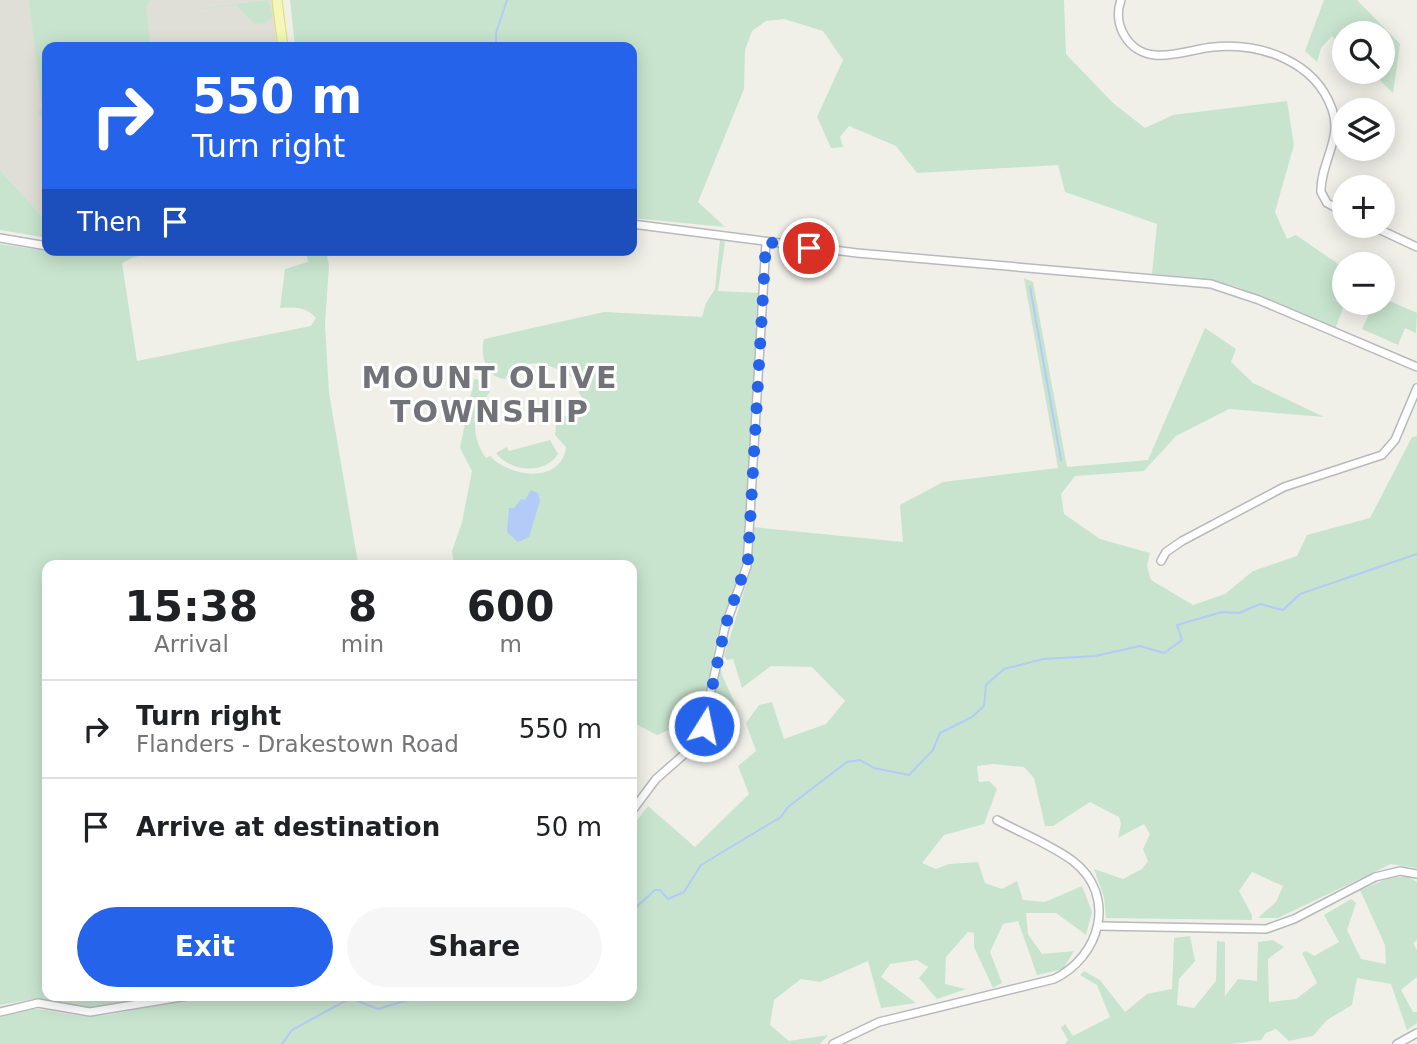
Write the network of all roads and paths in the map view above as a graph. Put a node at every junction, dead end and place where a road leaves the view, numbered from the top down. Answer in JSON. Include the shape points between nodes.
{"nodes":[{"id":1,"x":277,"y":0,"type":"edge"},
{"id":2,"x":1121,"y":0,"type":"edge"},
{"id":3,"x":282,"y":42,"type":"edge"},
{"id":4,"x":1332,"y":206,"type":"edge"},
{"id":5,"x":637,"y":224,"type":"edge"},
{"id":6,"x":1395,"y":237,"type":"edge"},
{"id":7,"x":0,"y":238,"type":"edge"},
{"id":8,"x":766,"y":242,"type":"junction"},
{"id":9,"x":42,"y":245,"type":"edge"},
{"id":10,"x":1417,"y":247,"type":"edge"},
{"id":11,"x":1417,"y":367,"type":"edge"},
{"id":12,"x":1417,"y":388,"type":"edge"},
{"id":13,"x":1161,"y":561,"type":"dead end"},
{"id":14,"x":637,"y":804,"type":"edge"},
{"id":15,"x":997,"y":820,"type":"dead end"},
{"id":16,"x":1417,"y":874,"type":"edge"},
{"id":17,"x":1099,"y":926,"type":"junction"},
{"id":18,"x":157,"y":1001,"type":"edge"},
{"id":19,"x":0,"y":1012,"type":"edge"},
{"id":20,"x":1417,"y":1033,"type":"edge"},
{"id":21,"x":832,"y":1044,"type":"edge"},
{"id":22,"x":1396,"y":1044,"type":"edge"}],
"edges":[{"from":1,"to":3,"type":"main road"},
{"from":2,"to":4,"type":"street","via":[[1121,30],[1130,44],[1144,53],[1250,47],[1288,60],[1315,80],[1332,109],[1335,128],[1321,192]]},
{"from":5,"to":8,"type":"street"},
{"from":6,"to":10,"type":"street"},
{"from":7,"to":9,"type":"street"},
{"from":8,"to":11,"type":"street","via":[[1211,284]]},
{"from":8,"to":14,"type":"street","via":[[747,566],[725,627],[697,743],[656,779]]},
{"from":12,"to":13,"type":"street","via":[[1395,440],[1382,455],[1284,487],[1182,541]]},
{"from":15,"to":17,"type":"street","via":[[1079,867],[1092,884]]},
{"from":16,"to":17,"type":"street","via":[[1400,871],[1375,877],[1266,929]]},
{"from":17,"to":21,"type":"street","via":[[1086,955],[1066,974],[879,1022]]},
{"from":18,"to":19,"type":"street","via":[[90,1012],[38,1003]]},
{"from":20,"to":22,"type":"street"}]}
